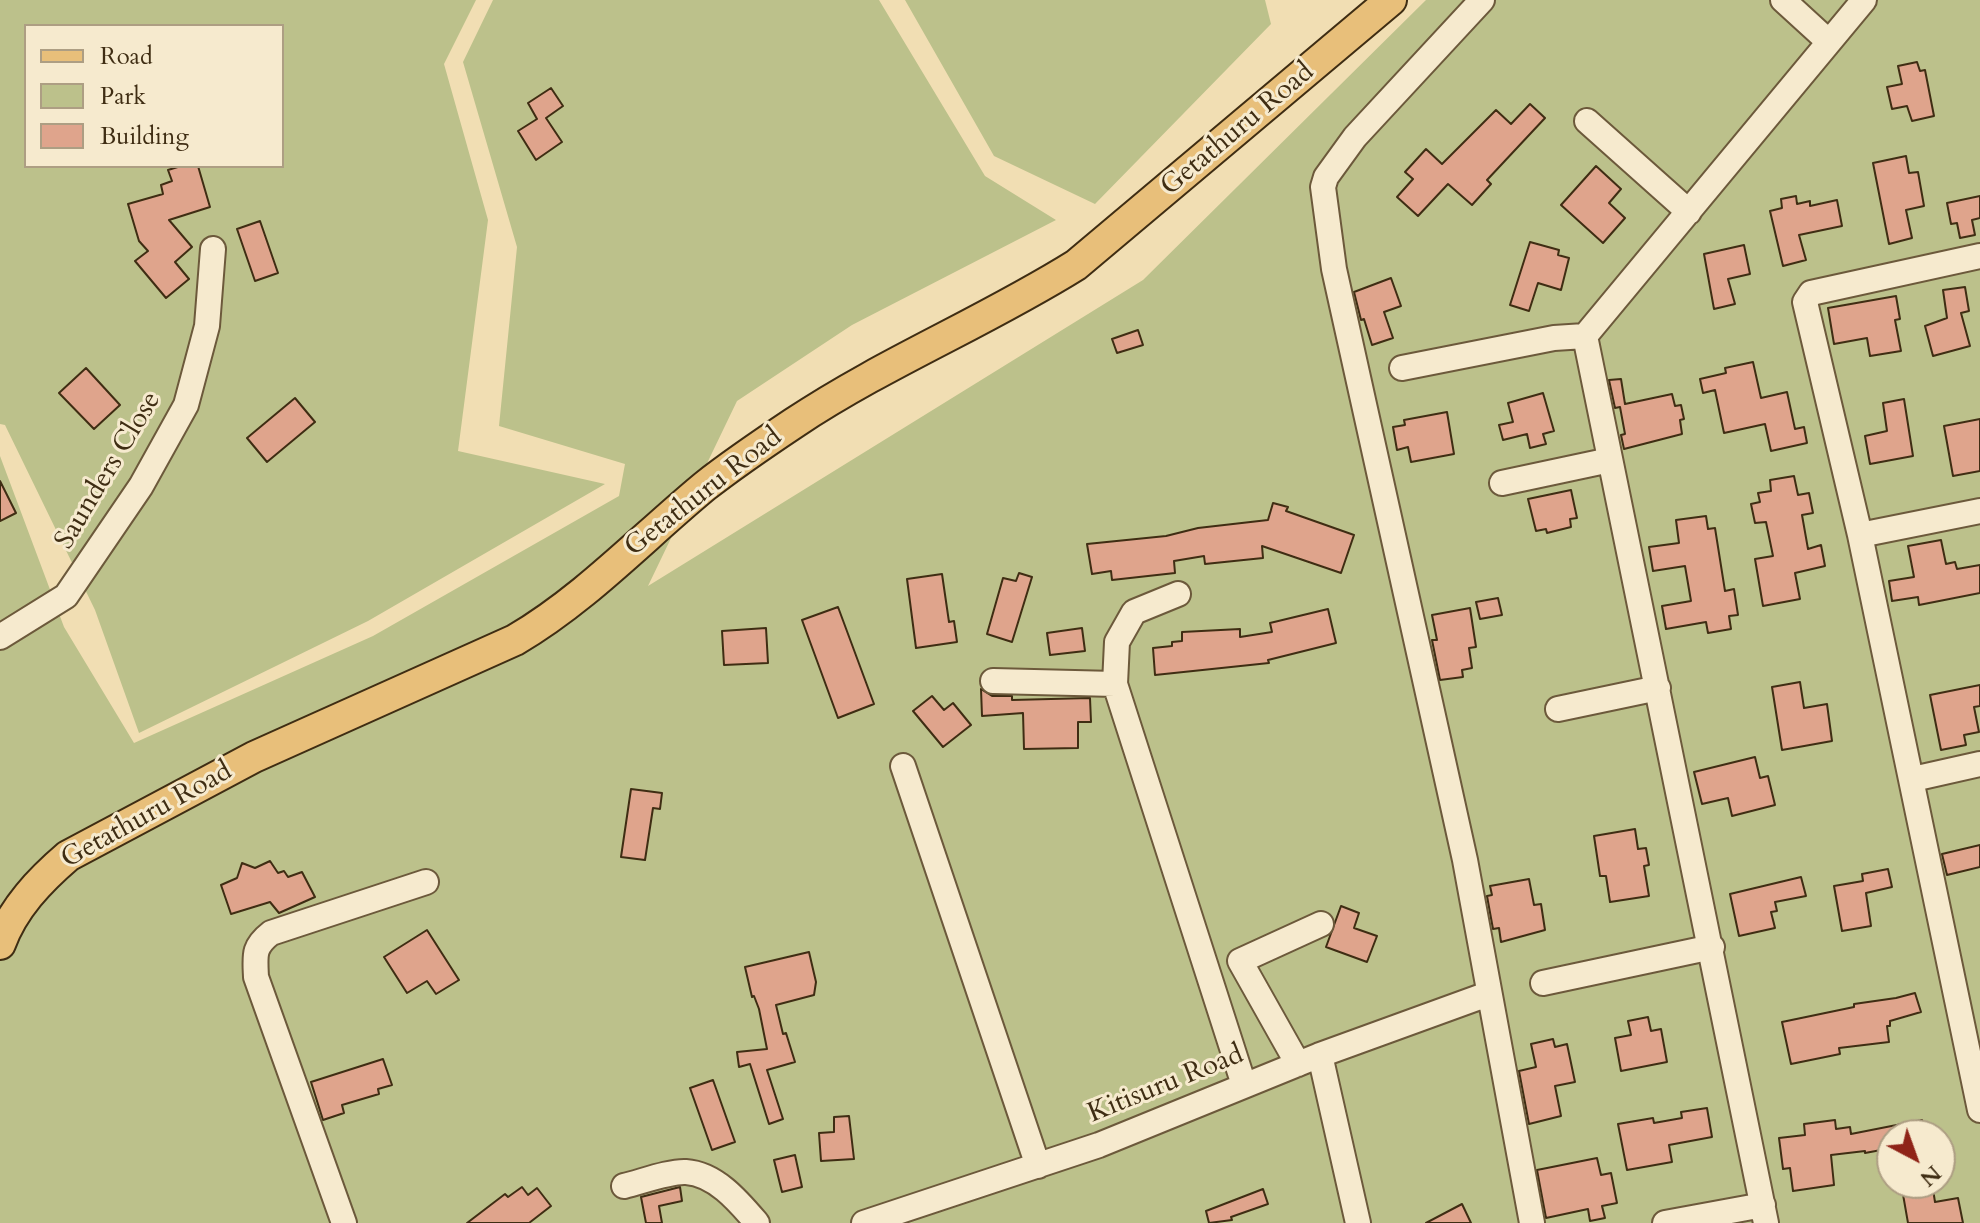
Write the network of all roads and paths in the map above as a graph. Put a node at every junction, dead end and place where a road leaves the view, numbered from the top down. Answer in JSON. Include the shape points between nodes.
{"nodes":[{"id":1,"x":1391,"y":0,"type":"edge"},
{"id":2,"x":1482,"y":0,"type":"edge"},
{"id":3,"x":1783,"y":0,"type":"edge"},
{"id":4,"x":1864,"y":0,"type":"edge"},
{"id":5,"x":1829,"y":42,"type":"junction"},
{"id":6,"x":1587,"y":121,"type":"dead end"},
{"id":7,"x":1689,"y":212,"type":"junction"},
{"id":8,"x":213,"y":249,"type":"dead end"},
{"id":9,"x":1980,"y":256,"type":"edge"},
{"id":10,"x":1585,"y":336,"type":"junction"},
{"id":11,"x":1402,"y":368,"type":"dead end"},
{"id":12,"x":1610,"y":460,"type":"junction"},
{"id":13,"x":1502,"y":483,"type":"dead end"},
{"id":14,"x":1980,"y":511,"type":"edge"},
{"id":15,"x":1860,"y":535,"type":"junction"},
{"id":16,"x":1178,"y":594,"type":"dead end"},
{"id":17,"x":0,"y":637,"type":"edge"},
{"id":18,"x":993,"y":681,"type":"dead end"},
{"id":19,"x":1115,"y":684,"type":"junction"},
{"id":20,"x":1658,"y":688,"type":"junction"},
{"id":21,"x":1558,"y":709,"type":"dead end"},
{"id":22,"x":1980,"y":764,"type":"edge"},
{"id":23,"x":903,"y":766,"type":"dead end"},
{"id":24,"x":1913,"y":779,"type":"junction"},
{"id":25,"x":426,"y":882,"type":"dead end"},
{"id":26,"x":1321,"y":924,"type":"dead end"},
{"id":27,"x":0,"y":944,"type":"edge"},
{"id":28,"x":1712,"y":947,"type":"junction"},
{"id":29,"x":1543,"y":983,"type":"dead end"},
{"id":30,"x":1488,"y":994,"type":"junction"},
{"id":31,"x":1972,"y":1032,"type":"edge"},
{"id":32,"x":1309,"y":1060,"type":"junction"},
{"id":33,"x":1244,"y":1085,"type":"junction"},
{"id":34,"x":1980,"y":1110,"type":"edge"},
{"id":35,"x":1038,"y":1166,"type":"junction"},
{"id":36,"x":624,"y":1186,"type":"dead end"},
{"id":37,"x":1765,"y":1214,"type":"edge"},
{"id":38,"x":344,"y":1223,"type":"edge"},
{"id":39,"x":757,"y":1223,"type":"edge"},
{"id":40,"x":864,"y":1223,"type":"edge"},
{"id":41,"x":1358,"y":1223,"type":"edge"},
{"id":42,"x":1532,"y":1223,"type":"edge"},
{"id":43,"x":1665,"y":1223,"type":"edge"}],
"edges":[{"from":1,"to":27,"type":"main road","name":"Getathuru Road","via":[[1076,265],[796,422],[707,485],[547,621],[254,757],[68,856],[24,901]]},
{"from":2,"to":30,"type":"street","via":[[1355,137],[1323,187],[1334,269],[1455,815]]},
{"from":3,"to":5,"type":"street"},
{"from":4,"to":5,"type":"street"},
{"from":5,"to":7,"type":"street"},
{"from":6,"to":7,"type":"street"},
{"from":7,"to":10,"type":"street"},
{"from":8,"to":17,"type":"street","name":"Saunders Close","via":[[207,326],[186,405],[141,486],[66,596]]},
{"from":9,"to":15,"type":"street","via":[[1811,293],[1805,302]]},
{"from":10,"to":11,"type":"street"},
{"from":10,"to":12,"type":"street"},
{"from":12,"to":13,"type":"street"},
{"from":12,"to":20,"type":"street"},
{"from":14,"to":15,"type":"street"},
{"from":15,"to":24,"type":"street"},
{"from":16,"to":19,"type":"street","via":[[1134,612],[1117,642]]},
{"from":18,"to":19,"type":"street"},
{"from":19,"to":33,"type":"street"},
{"from":20,"to":21,"type":"street"},
{"from":20,"to":28,"type":"street"},
{"from":22,"to":24,"type":"street"},
{"from":23,"to":35,"type":"street"},
{"from":24,"to":31,"type":"street"},
{"from":25,"to":38,"type":"street","via":[[271,933],[255,956],[256,977]]},
{"from":26,"to":32,"type":"street","via":[[1240,961]]},
{"from":28,"to":29,"type":"street"},
{"from":28,"to":37,"type":"street"},
{"from":30,"to":32,"type":"street","name":"Kitisuru Road"},
{"from":30,"to":42,"type":"street"},
{"from":31,"to":34,"type":"street"},
{"from":32,"to":33,"type":"street","name":"Kitisuru Road"},
{"from":32,"to":41,"type":"street"},
{"from":33,"to":35,"type":"street","name":"Kitisuru Road"},
{"from":35,"to":40,"type":"street","name":"Kitisuru Road"},
{"from":36,"to":39,"type":"street","via":[[684,1172],[707,1177]]},
{"from":37,"to":43,"type":"street"}]}
